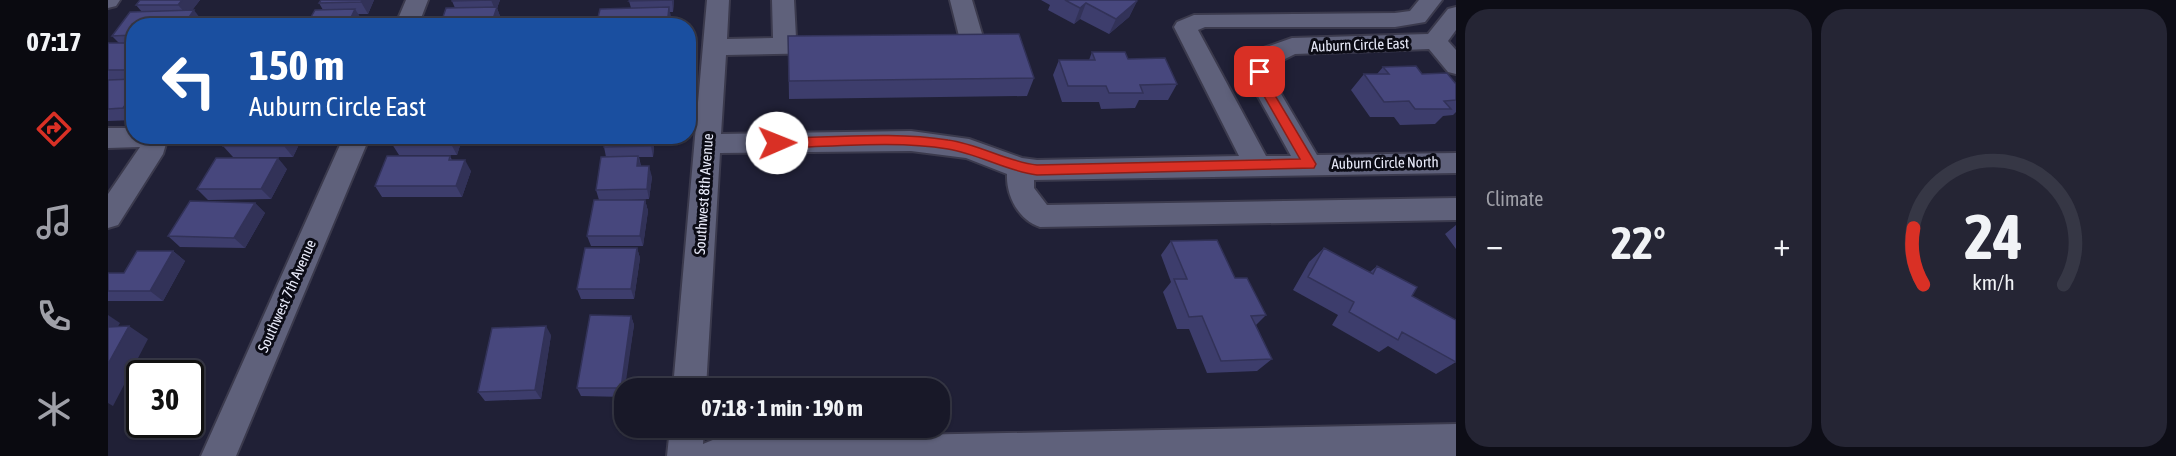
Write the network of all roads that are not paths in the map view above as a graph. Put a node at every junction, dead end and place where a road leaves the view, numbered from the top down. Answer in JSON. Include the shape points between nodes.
{"nodes":[{"id":1,"x":417,"y":0,"type":"edge"},
{"id":2,"x":718,"y":0,"type":"edge"},
{"id":3,"x":783,"y":0,"type":"edge"},
{"id":4,"x":961,"y":0,"type":"edge"},
{"id":5,"x":1431,"y":0,"type":"edge"},
{"id":6,"x":1456,"y":14,"type":"edge"},
{"id":7,"x":409,"y":18,"type":"edge"},
{"id":8,"x":1436,"y":41,"type":"junction"},
{"id":9,"x":917,"y":44,"type":"edge"},
{"id":10,"x":850,"y":45,"type":"edge"},
{"id":11,"x":785,"y":46,"type":"junction"},
{"id":12,"x":714,"y":47,"type":"junction"},
{"id":13,"x":1456,"y":66,"type":"edge"},
{"id":14,"x":108,"y":138,"type":"edge"},
{"id":15,"x":126,"y":138,"type":"edge"},
{"id":16,"x":154,"y":144,"type":"edge"},
{"id":17,"x":354,"y":144,"type":"edge"},
{"id":18,"x":707,"y":144,"type":"junction"},
{"id":19,"x":1456,"y":163,"type":"edge"},
{"id":20,"x":1309,"y":164,"type":"junction"},
{"id":21,"x":1257,"y":165,"type":"junction"},
{"id":22,"x":1020,"y":168,"type":"junction"},
{"id":23,"x":1456,"y":209,"type":"edge"},
{"id":24,"x":108,"y":217,"type":"edge"},
{"id":25,"x":690,"y":378,"type":"edge"},
{"id":26,"x":686,"y":438,"type":"edge"},
{"id":27,"x":1456,"y":441,"type":"edge"},
{"id":28,"x":218,"y":456,"type":"edge"},
{"id":29,"x":684,"y":456,"type":"edge"},
{"id":30,"x":715,"y":456,"type":"edge"}],
"edges":[{"from":1,"to":7,"type":"street"},
{"from":2,"to":12,"type":"street","name":"Southwest 8th Avenue"},
{"from":3,"to":11,"type":"street"},
{"from":4,"to":9,"type":"street","via":[[973,44]]},
{"from":5,"to":21,"type":"street","via":[[1417,17],[1395,20],[1202,20],[1185,27]]},
{"from":6,"to":8,"type":"street"},
{"from":8,"to":13,"type":"street"},
{"from":8,"to":20,"type":"street","name":"Auburn Circle East","via":[[1292,46],[1269,55],[1263,63],[1262,82]]},
{"from":10,"to":11,"type":"street"},
{"from":11,"to":12,"type":"street"},
{"from":12,"to":18,"type":"street","name":"Southwest 8th Avenue"},
{"from":14,"to":15,"type":"street"},
{"from":16,"to":24,"type":"street"},
{"from":17,"to":28,"type":"street","name":"Southwest 7th Avenue"},
{"from":18,"to":22,"type":"street","name":"Auburn Circle North","via":[[911,141],[969,148]]},
{"from":18,"to":25,"type":"street","name":"Southwest 8th Avenue"},
{"from":19,"to":20,"type":"street","name":"Auburn Circle North"},
{"from":20,"to":21,"type":"street","name":"Auburn Circle North"},
{"from":21,"to":22,"type":"street","name":"Auburn Circle North"},
{"from":22,"to":23,"type":"street","via":[[1020,191],[1040,216]]},
{"from":26,"to":29,"type":"street"},
{"from":27,"to":30,"type":"street"}]}
